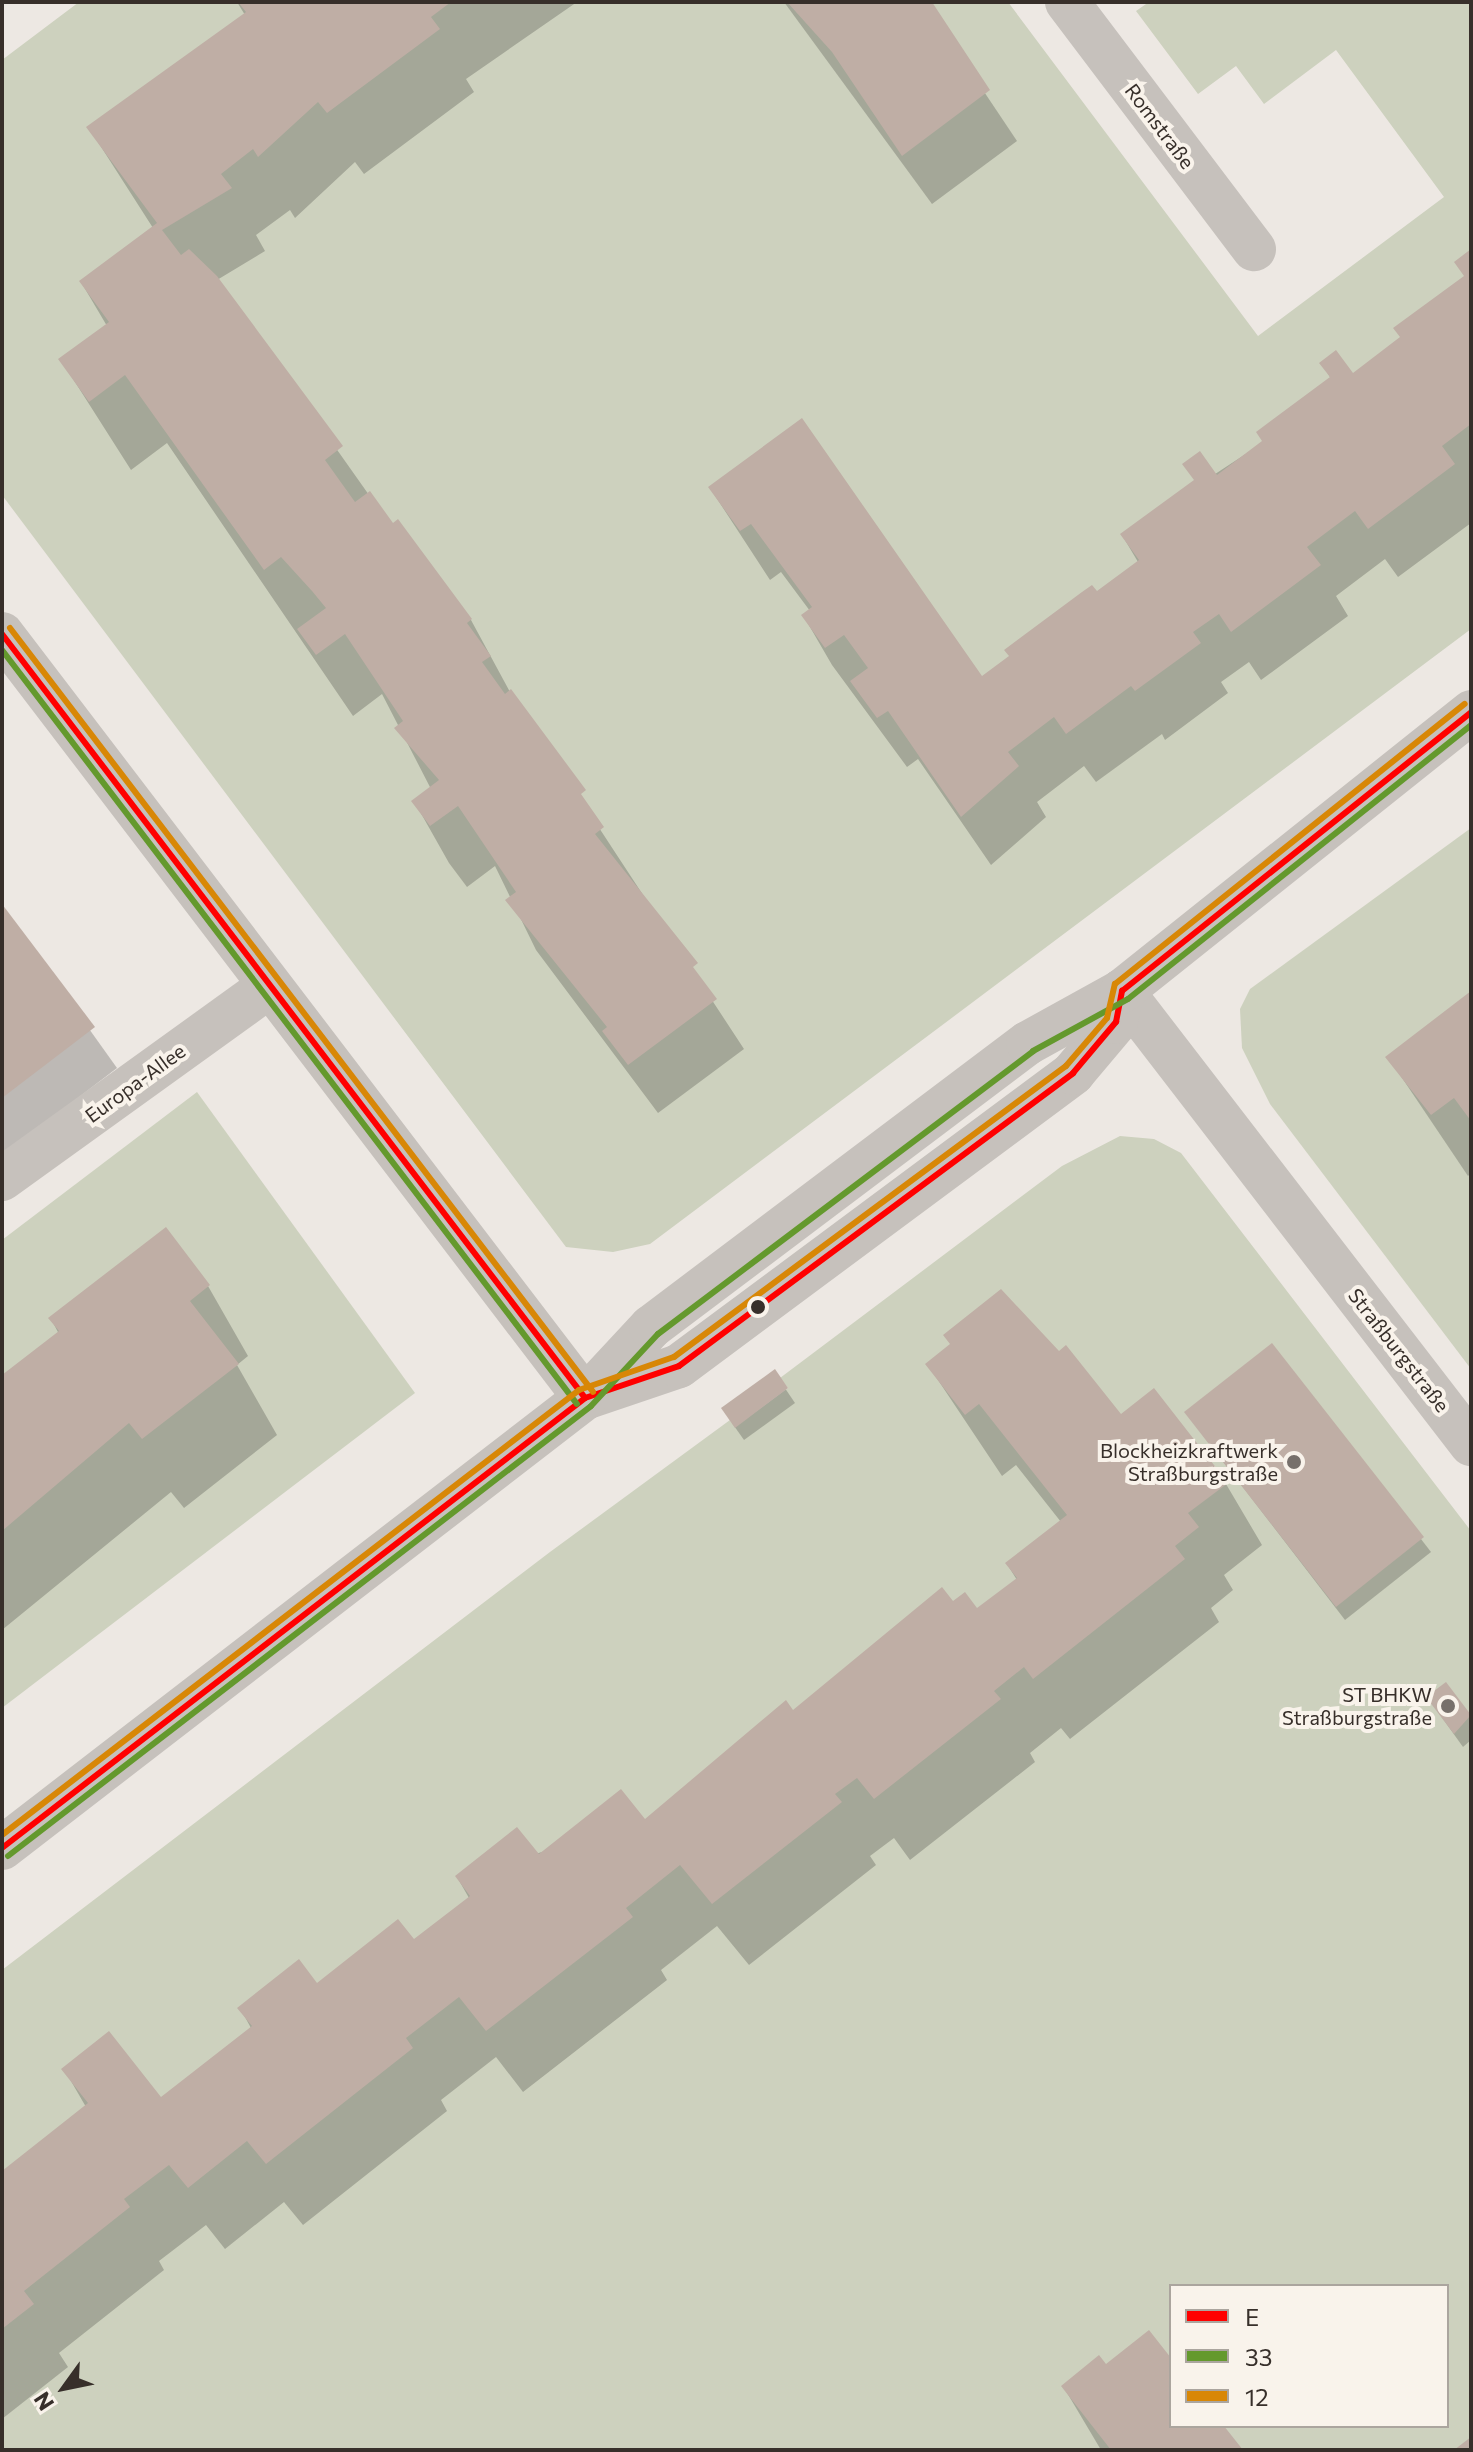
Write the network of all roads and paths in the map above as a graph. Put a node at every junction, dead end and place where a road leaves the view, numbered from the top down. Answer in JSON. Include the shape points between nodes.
{"nodes":[{"id":1,"x":1067,"y":2,"type":"edge"},
{"id":2,"x":1254,"y":249,"type":"dead end"},
{"id":3,"x":2,"y":634,"type":"edge"},
{"id":4,"x":1471,"y":712,"type":"edge"},
{"id":5,"x":268,"y":987,"type":"junction"},
{"id":6,"x":1122,"y":991,"type":"junction"},
{"id":7,"x":2,"y":1179,"type":"edge"},
{"id":8,"x":585,"y":1398,"type":"junction"},
{"id":9,"x":1471,"y":1444,"type":"edge"},
{"id":10,"x":2,"y":1848,"type":"edge"}],
"edges":[{"from":1,"to":2,"type":"street","name":"Romstraße"},
{"from":3,"to":5,"type":"street"},
{"from":4,"to":6,"type":"street"},
{"from":5,"to":7,"type":"street","name":"Europa-Allee"},
{"from":5,"to":8,"type":"street"},
{"from":6,"to":8,"type":"street","via":[[1028,1043],[651,1327]]},
{"from":6,"to":9,"type":"street","name":"Straßburgstraße"},
{"from":8,"to":10,"type":"street"}]}
